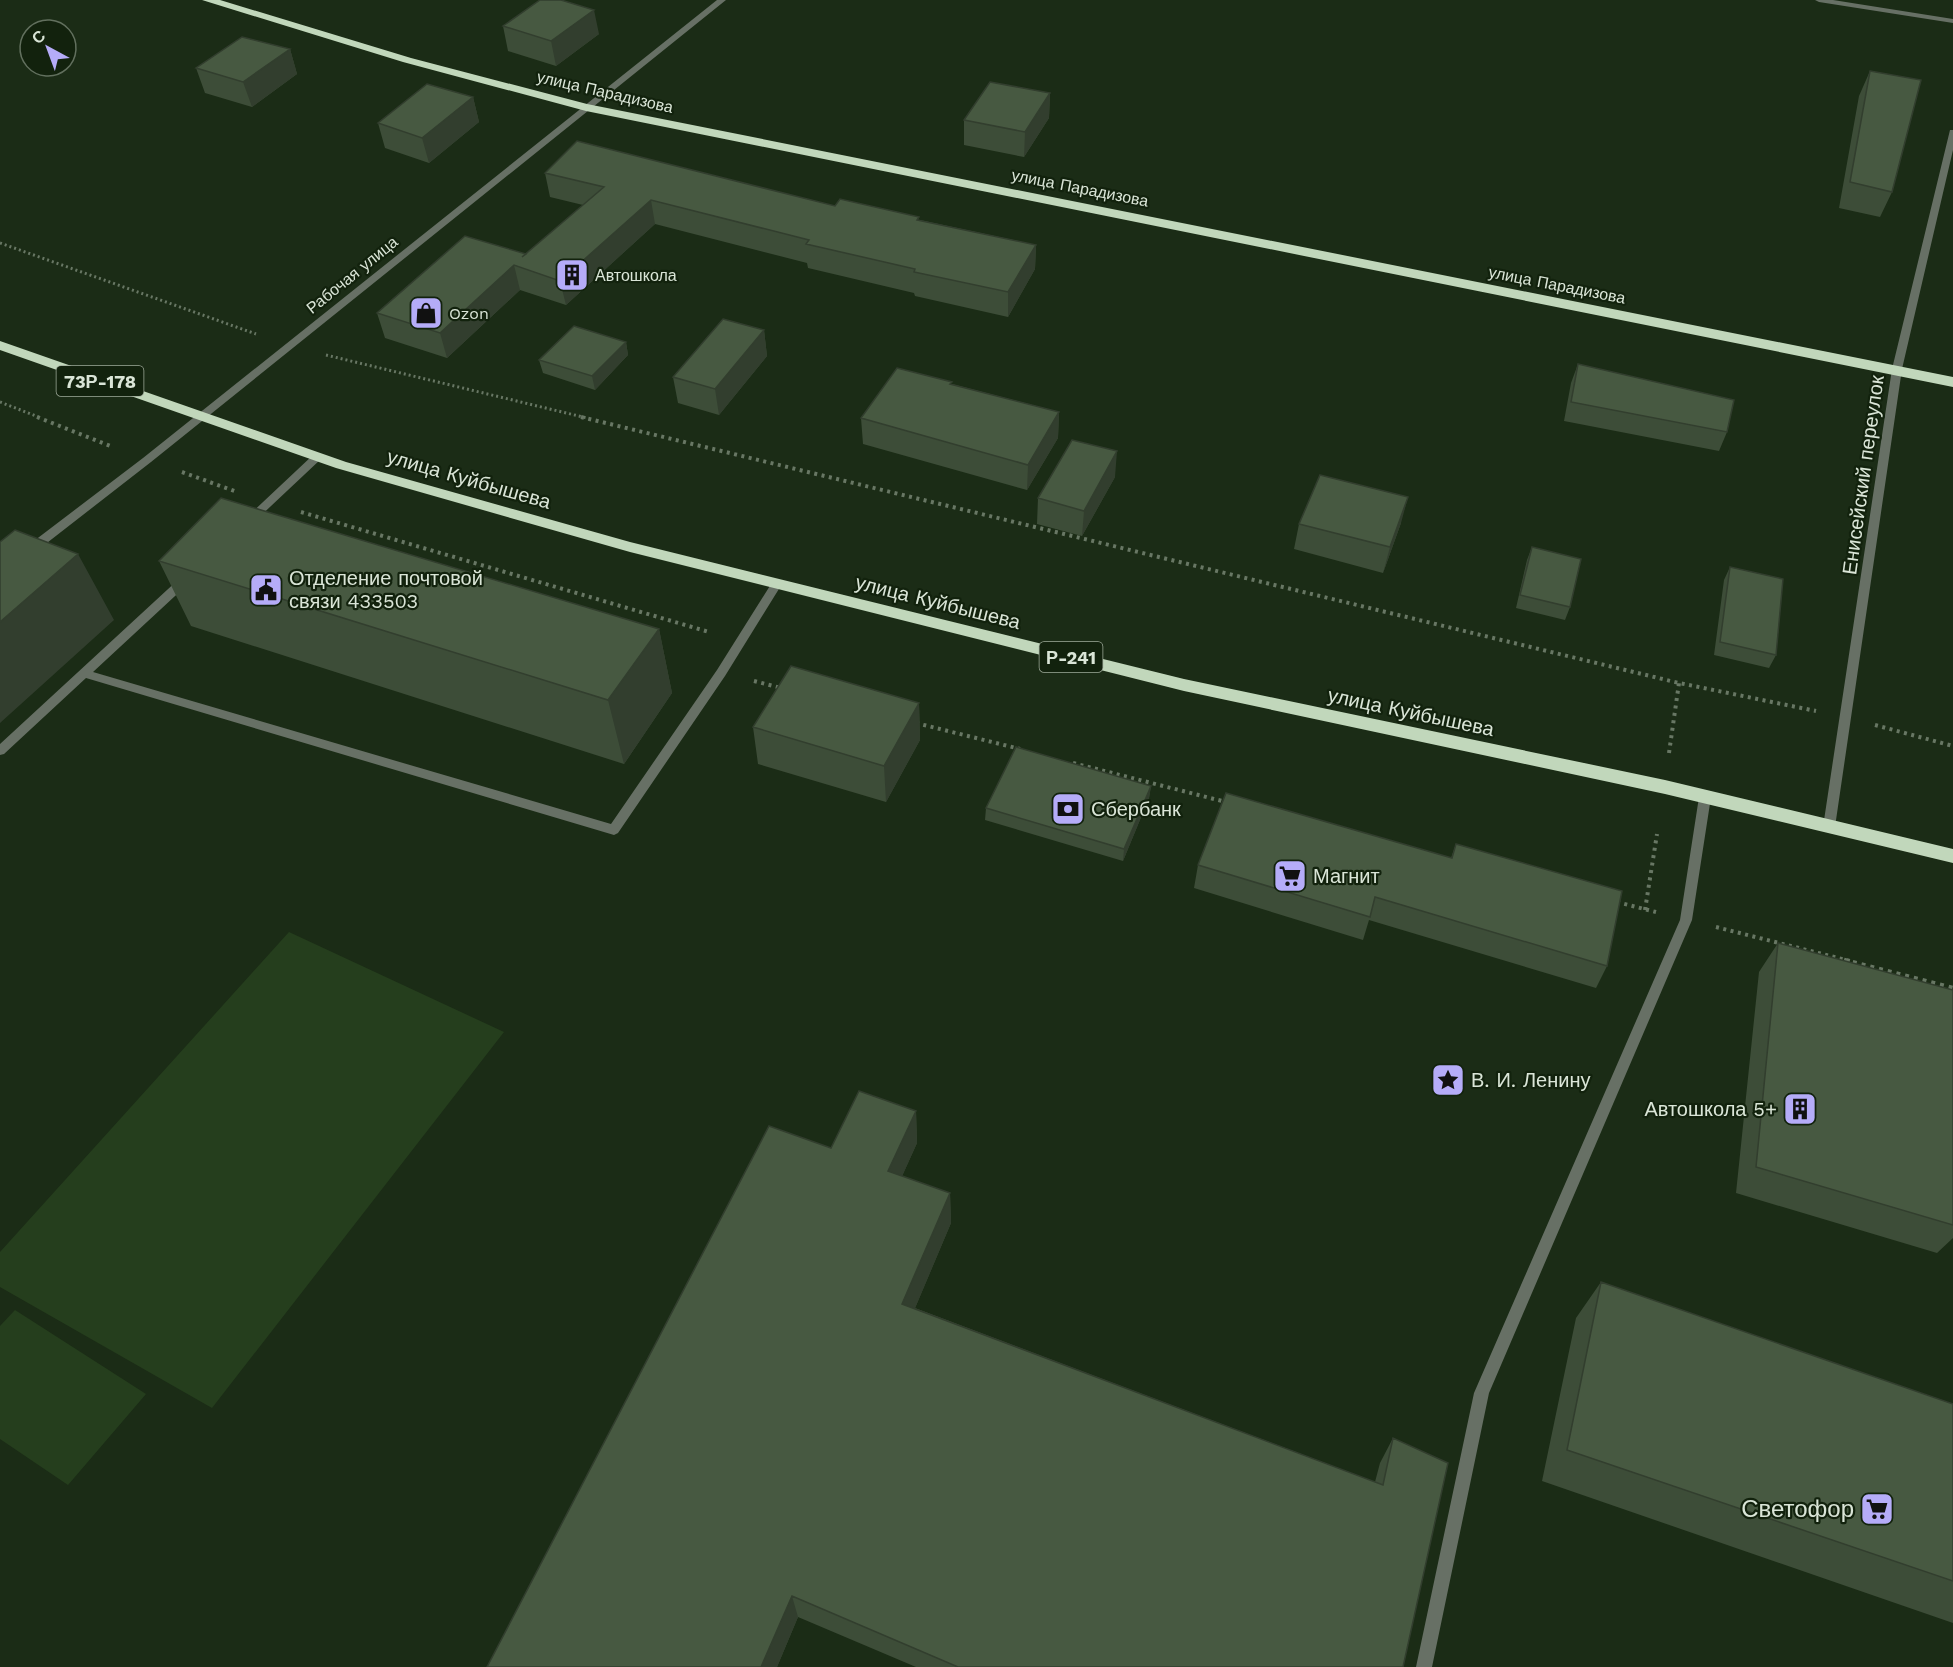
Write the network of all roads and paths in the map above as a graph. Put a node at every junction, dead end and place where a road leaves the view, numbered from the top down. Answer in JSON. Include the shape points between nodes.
{"nodes":[{"id":1,"x":208,"y":0,"type":"edge"},
{"id":2,"x":722,"y":0,"type":"edge"},
{"id":3,"x":1819,"y":0,"type":"edge"},
{"id":4,"x":1953,"y":21,"type":"edge"},
{"id":5,"x":586,"y":107,"type":"junction"},
{"id":6,"x":1953,"y":132,"type":"edge"},
{"id":7,"x":0,"y":243,"type":"edge"},
{"id":8,"x":0,"y":345,"type":"edge"},
{"id":9,"x":288,"y":346,"type":"junction"},
{"id":10,"x":1897,"y":369,"type":"junction"},
{"id":11,"x":1953,"y":382,"type":"edge"},
{"id":12,"x":0,"y":402,"type":"edge"},
{"id":13,"x":200,"y":416,"type":"junction"},
{"id":14,"x":317,"y":457,"type":"junction"},
{"id":15,"x":147,"y":460,"type":"junction"},
{"id":16,"x":269,"y":503,"type":"junction"},
{"id":17,"x":242,"y":527,"type":"edge"},
{"id":18,"x":18,"y":560,"type":"edge"},
{"id":19,"x":189,"y":576,"type":"edge"},
{"id":20,"x":777,"y":584,"type":"junction"},
{"id":21,"x":741,"y":642,"type":"junction"},
{"id":22,"x":84,"y":673,"type":"junction"},
{"id":23,"x":721,"y":673,"type":"junction"},
{"id":24,"x":1679,"y":683,"type":"junction"},
{"id":25,"x":790,"y":691,"type":"edge"},
{"id":26,"x":1845,"y":717,"type":"junction"},
{"id":27,"x":906,"y":720,"type":"edge"},
{"id":28,"x":1953,"y":746,"type":"edge"},
{"id":29,"x":1021,"y":750,"type":"edge"},
{"id":30,"x":0,"y":751,"type":"edge"},
{"id":31,"x":1669,"y":754,"type":"dead end"},
{"id":32,"x":1068,"y":762,"type":"edge"},
{"id":33,"x":1705,"y":797,"type":"junction"},
{"id":34,"x":1229,"y":803,"type":"edge"},
{"id":35,"x":1829,"y":827,"type":"junction"},
{"id":36,"x":1657,"y":834,"type":"dead end"},
{"id":37,"x":1953,"y":856,"type":"edge"},
{"id":38,"x":1611,"y":901,"type":"edge"},
{"id":39,"x":1645,"y":910,"type":"junction"},
{"id":40,"x":1686,"y":920,"type":"junction"},
{"id":41,"x":1953,"y":988,"type":"edge"},
{"id":42,"x":1424,"y":1667,"type":"edge"}],
"edges":[{"from":1,"to":5,"type":"highway","name":"улица Парадизова","via":[[407,60]]},
{"from":2,"to":5,"type":"street","name":"Рабочая улица"},
{"from":3,"to":4,"type":"street"},
{"from":5,"to":9,"type":"street","name":"Рабочая улица"},
{"from":5,"to":10,"type":"highway","name":"улица Парадизова"},
{"from":6,"to":10,"type":"street","name":"Енисейский переулок"},
{"from":7,"to":9,"type":"path"},
{"from":8,"to":13,"type":"highway","name":"улица Куйбышева","number":"73Р-178"},
{"from":9,"to":13,"type":"street","name":"Рабочая улица"},
{"from":9,"to":24,"type":"path"},
{"from":10,"to":11,"type":"highway","name":"улица Парадизова"},
{"from":10,"to":26,"type":"street","name":"Енисейский переулок"},
{"from":12,"to":15,"type":"path"},
{"from":13,"to":14,"type":"highway","name":"улица Куйбышева","number":"Р-241"},
{"from":13,"to":15,"type":"street","name":"Рабочая улица"},
{"from":14,"to":16,"type":"street"},
{"from":14,"to":20,"type":"highway","name":"улица Куйбышева","number":"Р-241","via":[[630,547]]},
{"from":15,"to":16,"type":"path"},
{"from":15,"to":18,"type":"street","name":"Рабочая улица"},
{"from":16,"to":17,"type":"street"},
{"from":16,"to":21,"type":"path"},
{"from":19,"to":22,"type":"street"},
{"from":20,"to":21,"type":"street"},
{"from":20,"to":33,"type":"highway","name":"улица Куйбышева","number":"Р-241","via":[[1184,685]]},
{"from":21,"to":23,"type":"street"},
{"from":22,"to":23,"type":"street","via":[[614,830]]},
{"from":22,"to":30,"type":"street"},
{"from":23,"to":25,"type":"path"},
{"from":24,"to":26,"type":"path"},
{"from":24,"to":31,"type":"path"},
{"from":26,"to":28,"type":"path"},
{"from":26,"to":35,"type":"street","name":"Енисейский переулок"},
{"from":27,"to":29,"type":"path"},
{"from":32,"to":34,"type":"path"},
{"from":33,"to":35,"type":"highway","name":"улица Куйбышева","number":"Р-241"},
{"from":33,"to":40,"type":"street"},
{"from":35,"to":37,"type":"highway","name":"улица Куйбышева","number":"Р-241"},
{"from":36,"to":39,"type":"path"},
{"from":38,"to":39,"type":"path"},
{"from":39,"to":40,"type":"path"},
{"from":40,"to":41,"type":"path"},
{"from":40,"to":42,"type":"street","via":[[1482,1393]]}]}
